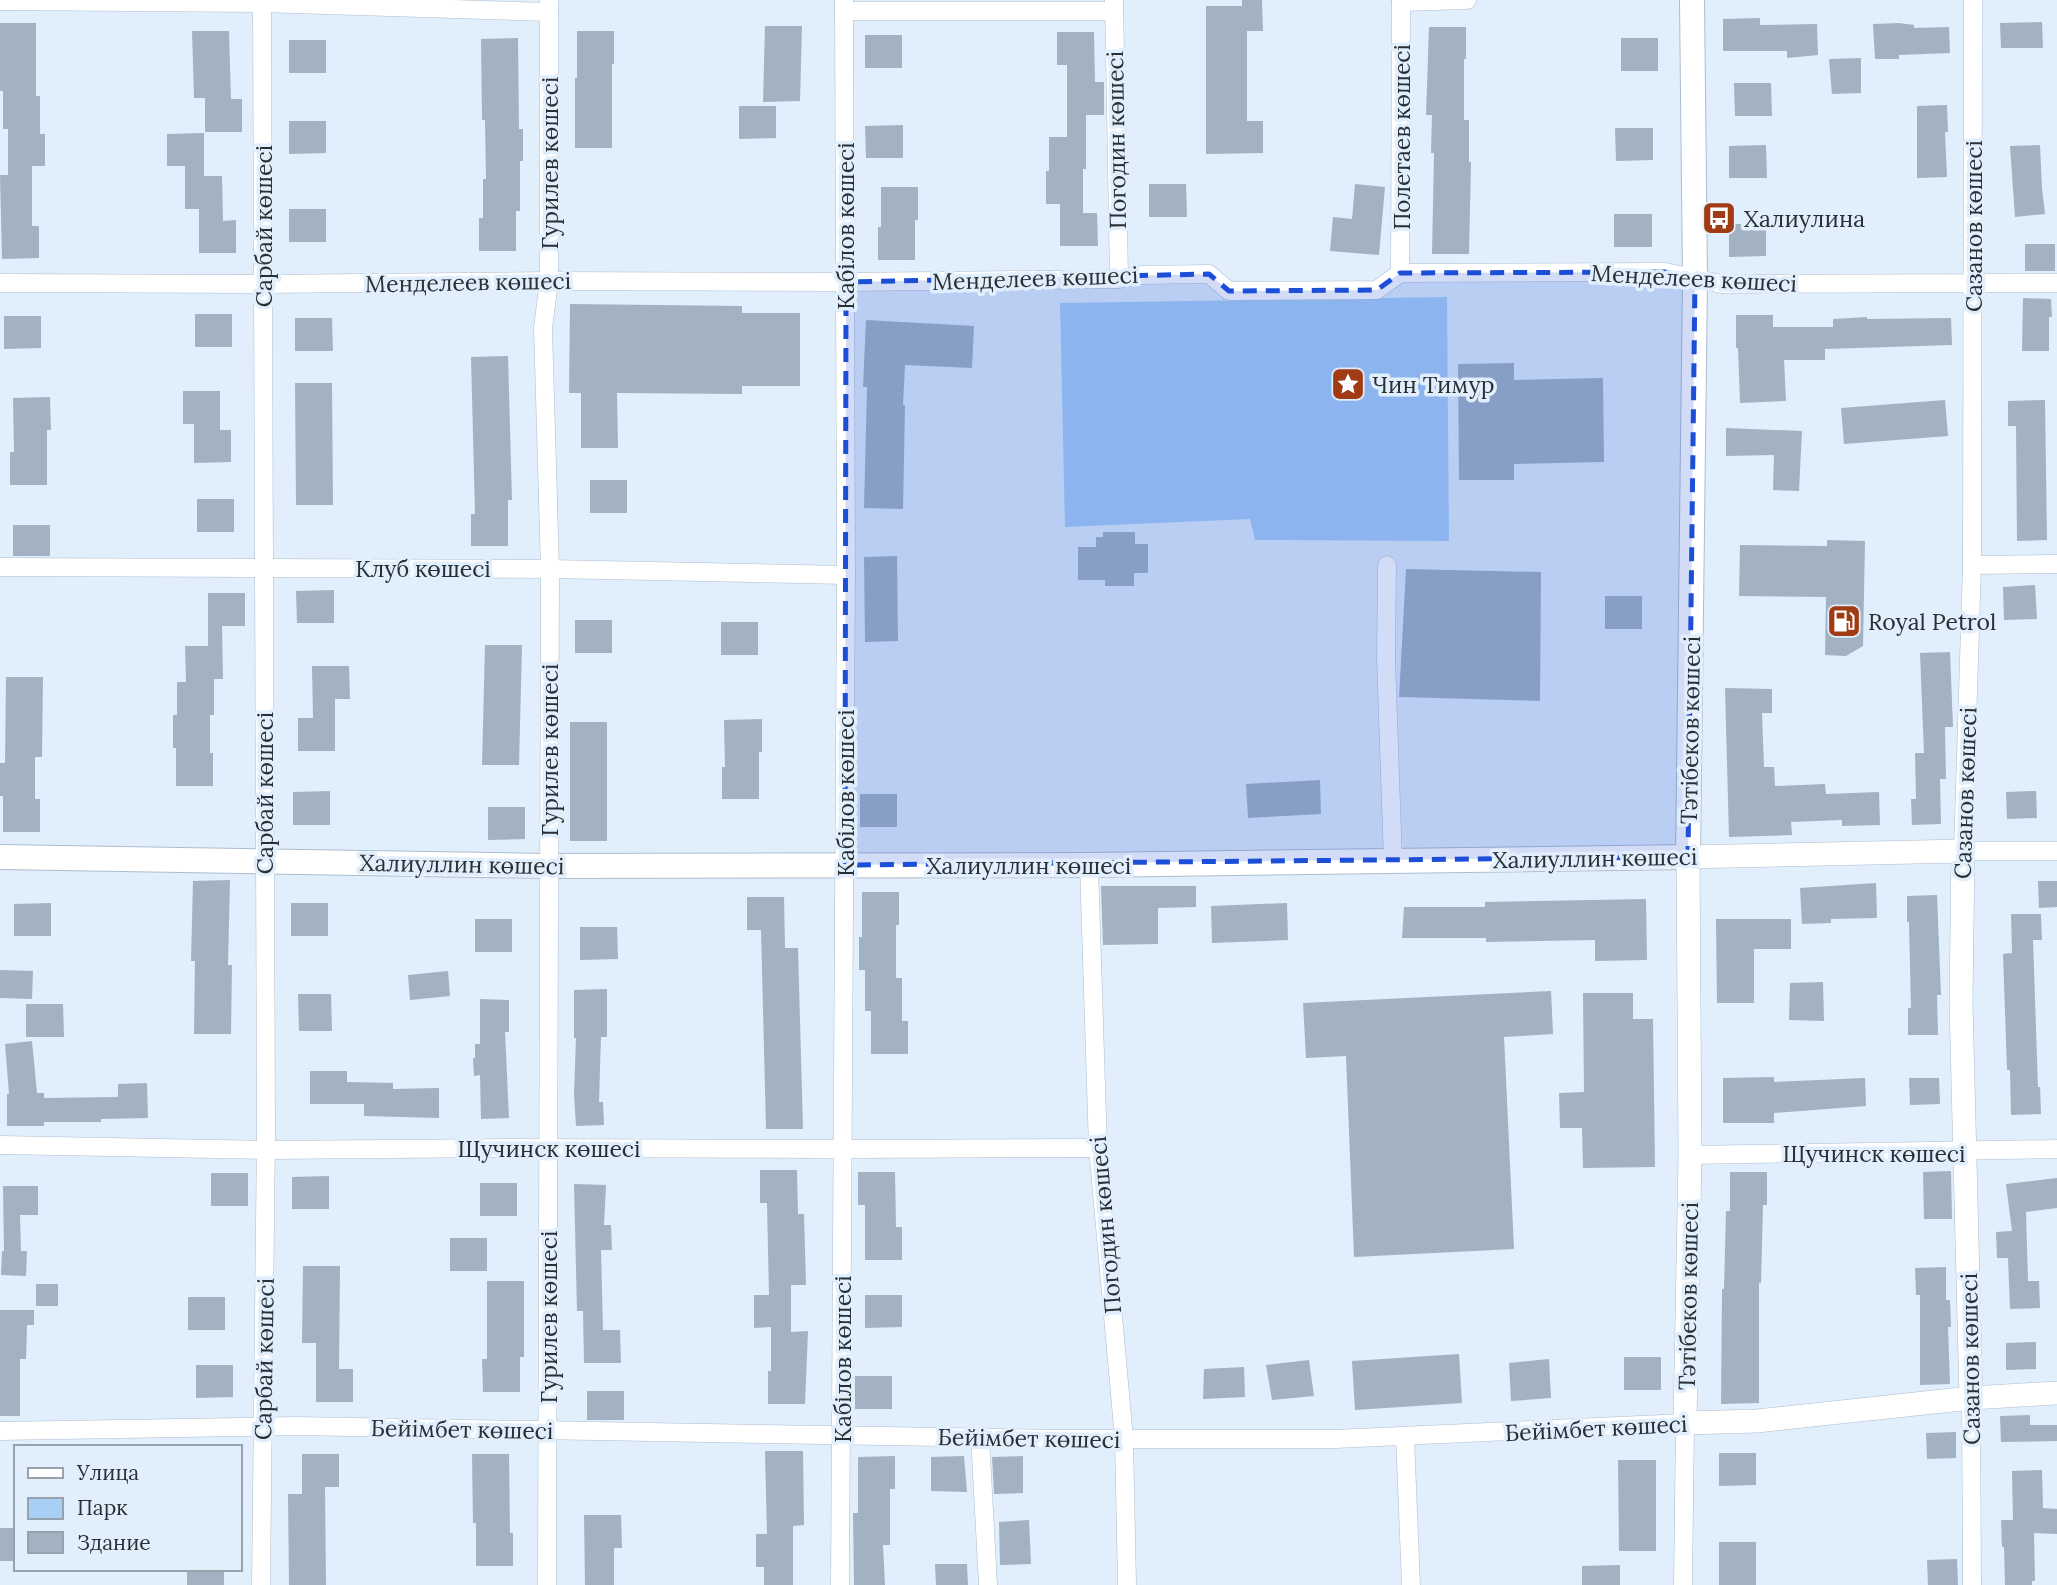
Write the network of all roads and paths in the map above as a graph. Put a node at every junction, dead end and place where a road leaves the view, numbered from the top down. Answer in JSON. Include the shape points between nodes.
{"nodes":[{"id":1,"x":1467,"y":0,"type":"edge"},
{"id":2,"x":1692,"y":0,"type":"edge"},
{"id":3,"x":1973,"y":0,"type":"edge"},
{"id":4,"x":0,"y":1,"type":"edge"},
{"id":5,"x":261,"y":1,"type":"edge"},
{"id":6,"x":1401,"y":1,"type":"edge"},
{"id":7,"x":844,"y":5,"type":"edge"},
{"id":8,"x":1114,"y":5,"type":"edge"},
{"id":9,"x":549,"y":6,"type":"edge"},
{"id":10,"x":1401,"y":273,"type":"junction"},
{"id":11,"x":1119,"y":279,"type":"junction"},
{"id":12,"x":1695,"y":279,"type":"junction"},
{"id":13,"x":549,"y":281,"type":"junction"},
{"id":14,"x":846,"y":282,"type":"junction"},
{"id":15,"x":1973,"y":282,"type":"junction"},
{"id":16,"x":0,"y":283,"type":"edge"},
{"id":17,"x":2057,"y":283,"type":"edge"},
{"id":18,"x":264,"y":284,"type":"junction"},
{"id":19,"x":2057,"y":564,"type":"edge"},
{"id":20,"x":1387,"y":565,"type":"dead end"},
{"id":21,"x":1972,"y":565,"type":"junction"},
{"id":22,"x":0,"y":567,"type":"edge"},
{"id":23,"x":263,"y":568,"type":"junction"},
{"id":24,"x":550,"y":569,"type":"junction"},
{"id":25,"x":846,"y":575,"type":"junction"},
{"id":26,"x":1963,"y":851,"type":"junction"},
{"id":27,"x":2057,"y":851,"type":"edge"},
{"id":28,"x":0,"y":857,"type":"edge"},
{"id":29,"x":1688,"y":857,"type":"junction"},
{"id":30,"x":1393,"y":861,"type":"junction"},
{"id":31,"x":264,"y":862,"type":"junction"},
{"id":32,"x":845,"y":865,"type":"junction"},
{"id":33,"x":1089,"y":865,"type":"junction"},
{"id":34,"x":548,"y":866,"type":"junction"},
{"id":35,"x":0,"y":1145,"type":"edge"},
{"id":36,"x":547,"y":1148,"type":"junction"},
{"id":37,"x":1098,"y":1148,"type":"junction"},
{"id":38,"x":843,"y":1149,"type":"junction"},
{"id":39,"x":2057,"y":1149,"type":"edge"},
{"id":40,"x":266,"y":1150,"type":"junction"},
{"id":41,"x":1966,"y":1152,"type":"junction"},
{"id":42,"x":1690,"y":1155,"type":"junction"},
{"id":43,"x":2057,"y":1393,"type":"edge"},
{"id":44,"x":1971,"y":1398,"type":"junction"},
{"id":45,"x":1685,"y":1423,"type":"junction"},
{"id":46,"x":264,"y":1426,"type":"junction"},
{"id":47,"x":548,"y":1430,"type":"junction"},
{"id":48,"x":0,"y":1431,"type":"edge"},
{"id":49,"x":841,"y":1435,"type":"junction"},
{"id":50,"x":980,"y":1437,"type":"junction"},
{"id":51,"x":1405,"y":1437,"type":"junction"},
{"id":52,"x":1124,"y":1439,"type":"junction"},
{"id":53,"x":261,"y":1585,"type":"edge"},
{"id":54,"x":547,"y":1585,"type":"edge"},
{"id":55,"x":840,"y":1585,"type":"edge"},
{"id":56,"x":988,"y":1585,"type":"edge"},
{"id":57,"x":1127,"y":1585,"type":"edge"},
{"id":58,"x":1411,"y":1585,"type":"edge"},
{"id":59,"x":1684,"y":1585,"type":"edge"},
{"id":60,"x":1972,"y":1585,"type":"edge"}],
"edges":[{"from":1,"to":6,"type":"street"},
{"from":2,"to":12,"type":"main road","name":"Тәтібеков көшесі"},
{"from":3,"to":15,"type":"street","name":"Сазанов көшесі"},
{"from":4,"to":5,"type":"street"},
{"from":5,"to":9,"type":"street"},
{"from":5,"to":18,"type":"street","name":"Сарбай көшесі"},
{"from":6,"to":10,"type":"street","name":"Полетаев көшесі"},
{"from":7,"to":8,"type":"street"},
{"from":7,"to":14,"type":"street","name":"Кабілов көшесі"},
{"from":8,"to":11,"type":"street","name":"Погодин көшесі"},
{"from":9,"to":13,"type":"street","name":"Гурилев көшесі"},
{"from":10,"to":11,"type":"street","name":"Менделеев көшесі","via":[[1377,290],[1229,291],[1209,274]]},
{"from":10,"to":12,"type":"street","name":"Менделеев көшесі","via":[[1665,272]]},
{"from":11,"to":14,"type":"street","name":"Менделеев көшесі"},
{"from":12,"to":15,"type":"street","name":"Менделеев көшесі","via":[[1723,284]]},
{"from":12,"to":29,"type":"main road","name":"Тәтібеков көшесі"},
{"from":13,"to":14,"type":"street","name":"Менделеев көшесі"},
{"from":13,"to":18,"type":"street","name":"Менделеев көшесі"},
{"from":13,"to":24,"type":"street","name":"Гурилев көшесі","via":[[543,328]]},
{"from":14,"to":25,"type":"street","name":"Кабілов көшесі"},
{"from":15,"to":17,"type":"street","name":"Менделеев көшесі"},
{"from":15,"to":21,"type":"street","name":"Сазанов көшесі"},
{"from":16,"to":18,"type":"street","name":"Менделеев көшесі"},
{"from":18,"to":23,"type":"street","name":"Сарбай көшесі"},
{"from":19,"to":21,"type":"street"},
{"from":20,"to":30,"type":"street"},
{"from":21,"to":26,"type":"street","name":"Сазанов көшесі"},
{"from":22,"to":23,"type":"street","name":"Клуб көшесі"},
{"from":23,"to":24,"type":"street","name":"Клуб көшесі"},
{"from":23,"to":31,"type":"street","name":"Сарбай көшесі"},
{"from":24,"to":25,"type":"street","name":"Клуб көшесі"},
{"from":24,"to":34,"type":"street","name":"Гурилев көшесі"},
{"from":25,"to":32,"type":"street","name":"Кабілов көшесі"},
{"from":26,"to":27,"type":"street","name":"Халиуллин көшесі"},
{"from":26,"to":29,"type":"street","name":"Халиуллин көшесі"},
{"from":26,"to":41,"type":"street","name":"Сазанов көшесі","via":[[1961,1003]]},
{"from":28,"to":31,"type":"main road","name":"Халиуллин көшесі"},
{"from":29,"to":30,"type":"main road","name":"Халиуллин көшесі"},
{"from":29,"to":42,"type":"street","name":"Тәтібеков көшесі"},
{"from":30,"to":33,"type":"main road","name":"Халиуллин көшесі"},
{"from":31,"to":34,"type":"main road","name":"Халиуллин көшесі"},
{"from":31,"to":40,"type":"street","name":"Сарбай көшесі"},
{"from":32,"to":33,"type":"main road","name":"Халиуллин көшесі"},
{"from":32,"to":34,"type":"main road","name":"Халиуллин көшесі"},
{"from":32,"to":38,"type":"street","name":"Кабілов көшесі"},
{"from":33,"to":37,"type":"street","name":"Погодин көшесі"},
{"from":34,"to":36,"type":"street","name":"Гурилев көшесі"},
{"from":35,"to":40,"type":"street","name":"Щучинск көшесі"},
{"from":36,"to":38,"type":"street","name":"Щучинск көшесі"},
{"from":36,"to":40,"type":"street","name":"Щучинск көшесі"},
{"from":36,"to":47,"type":"street","name":"Гурилев көшесі"},
{"from":37,"to":38,"type":"street","name":"Щучинск көшесі"},
{"from":37,"to":52,"type":"street","name":"Погодин көшесі"},
{"from":38,"to":49,"type":"street","name":"Кабілов көшесі"},
{"from":39,"to":41,"type":"street","name":"Щучинск көшесі"},
{"from":40,"to":46,"type":"street","name":"Сарбай көшесі"},
{"from":41,"to":42,"type":"street","name":"Щучинск көшесі"},
{"from":41,"to":44,"type":"street","name":"Сазанов көшесі"},
{"from":42,"to":45,"type":"street","name":"Тәтібеков көшесі"},
{"from":43,"to":44,"type":"street","name":"Бейімбет көшесі"},
{"from":44,"to":45,"type":"street","name":"Бейімбет көшесі","via":[[1757,1421]]},
{"from":44,"to":60,"type":"street","name":"Сазанов көшесі"},
{"from":45,"to":51,"type":"street","name":"Бейімбет көшесі"},
{"from":45,"to":59,"type":"street","name":"Тәтібеков көшесі"},
{"from":46,"to":47,"type":"street","name":"Бейімбет көшесі"},
{"from":46,"to":48,"type":"street","name":"Бейімбет көшесі"},
{"from":46,"to":53,"type":"street","name":"Сарбай көшесі"},
{"from":47,"to":49,"type":"street","name":"Бейімбет көшесі"},
{"from":47,"to":54,"type":"street","name":"Гурилев көшесі"},
{"from":49,"to":50,"type":"street","name":"Бейімбет көшесі"},
{"from":49,"to":55,"type":"street","name":"Кабілов көшесі"},
{"from":50,"to":52,"type":"street","name":"Бейімбет көшесі"},
{"from":50,"to":56,"type":"street"},
{"from":51,"to":52,"type":"street","name":"Бейімбет көшесі"},
{"from":51,"to":58,"type":"street"},
{"from":52,"to":57,"type":"street","name":"Погодин көшесі"}]}
